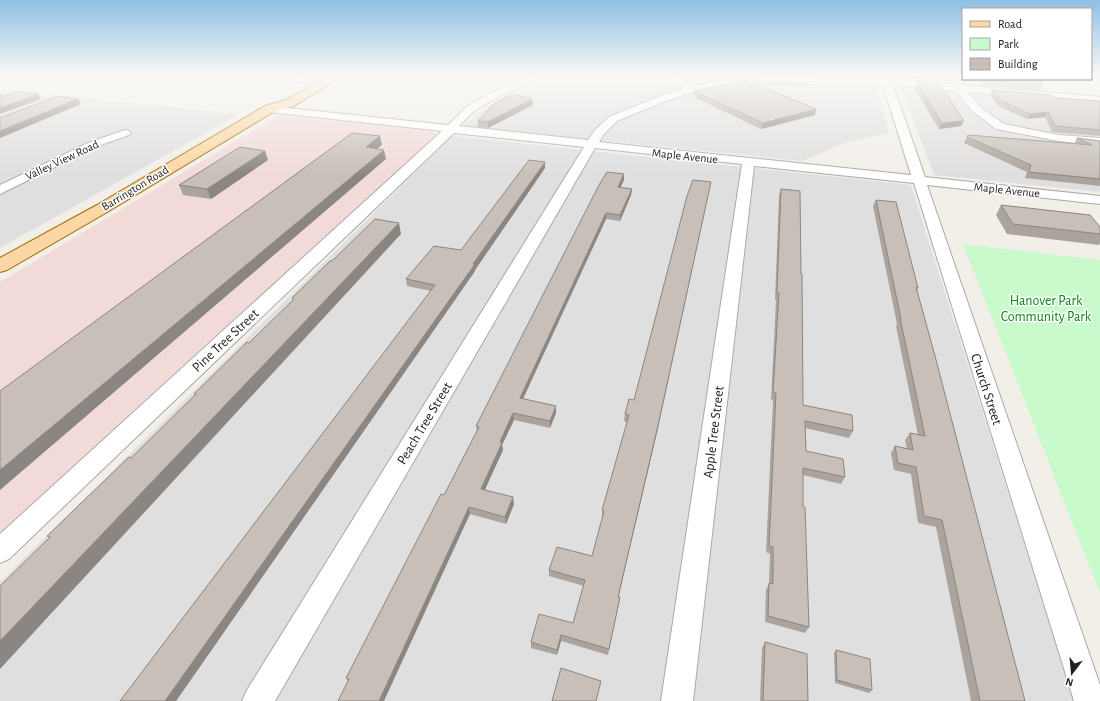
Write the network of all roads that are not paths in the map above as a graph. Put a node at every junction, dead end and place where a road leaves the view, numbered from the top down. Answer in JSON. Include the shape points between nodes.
{"nodes":[{"id":1,"x":269,"y":109,"type":"joint"},
{"id":2,"x":470,"y":109,"type":"edge"},
{"id":3,"x":638,"y":109,"type":"edge"},
{"id":4,"x":896,"y":109,"type":"edge"},
{"id":5,"x":976,"y":109,"type":"edge"},
{"id":6,"x":450,"y":130,"type":"junction"},
{"id":7,"x":125,"y":133,"type":"dead end"},
{"id":8,"x":1100,"y":142,"type":"edge"},
{"id":9,"x":591,"y":145,"type":"junction"},
{"id":10,"x":748,"y":163,"type":"junction"},
{"id":11,"x":919,"y":180,"type":"junction"},
{"id":12,"x":0,"y":190,"type":"edge"},
{"id":13,"x":1100,"y":200,"type":"edge"},
{"id":14,"x":0,"y":266,"type":"edge"},
{"id":15,"x":0,"y":551,"type":"edge"},
{"id":16,"x":258,"y":701,"type":"edge"},
{"id":17,"x":678,"y":701,"type":"edge"},
{"id":18,"x":1090,"y":701,"type":"edge"}],
"edges":[{"from":1,"to":6,"type":"street","name":"Maple Avenue"},
{"from":1,"to":14,"type":"main road","name":"Barrington Road"},
{"from":2,"to":6,"type":"street","name":"Pine Tree Street"},
{"from":3,"to":9,"type":"street","name":"Peach Tree Street","via":[[613,119],[599,132]]},
{"from":4,"to":11,"type":"street","name":"Church Street"},
{"from":5,"to":8,"type":"street","via":[[1000,127],[1059,138]]},
{"from":6,"to":9,"type":"street","name":"Maple Avenue"},
{"from":6,"to":15,"type":"street","name":"Pine Tree Street"},
{"from":7,"to":12,"type":"street","name":"Valley View Road","via":[[94,144]]},
{"from":9,"to":10,"type":"street","name":"Maple Avenue"},
{"from":9,"to":16,"type":"street","name":"Peach Tree Street"},
{"from":10,"to":11,"type":"street","name":"Maple Avenue"},
{"from":10,"to":17,"type":"street","name":"Apple Tree Street"},
{"from":11,"to":13,"type":"street","name":"Maple Avenue"},
{"from":11,"to":18,"type":"street","name":"Church Street"}]}
